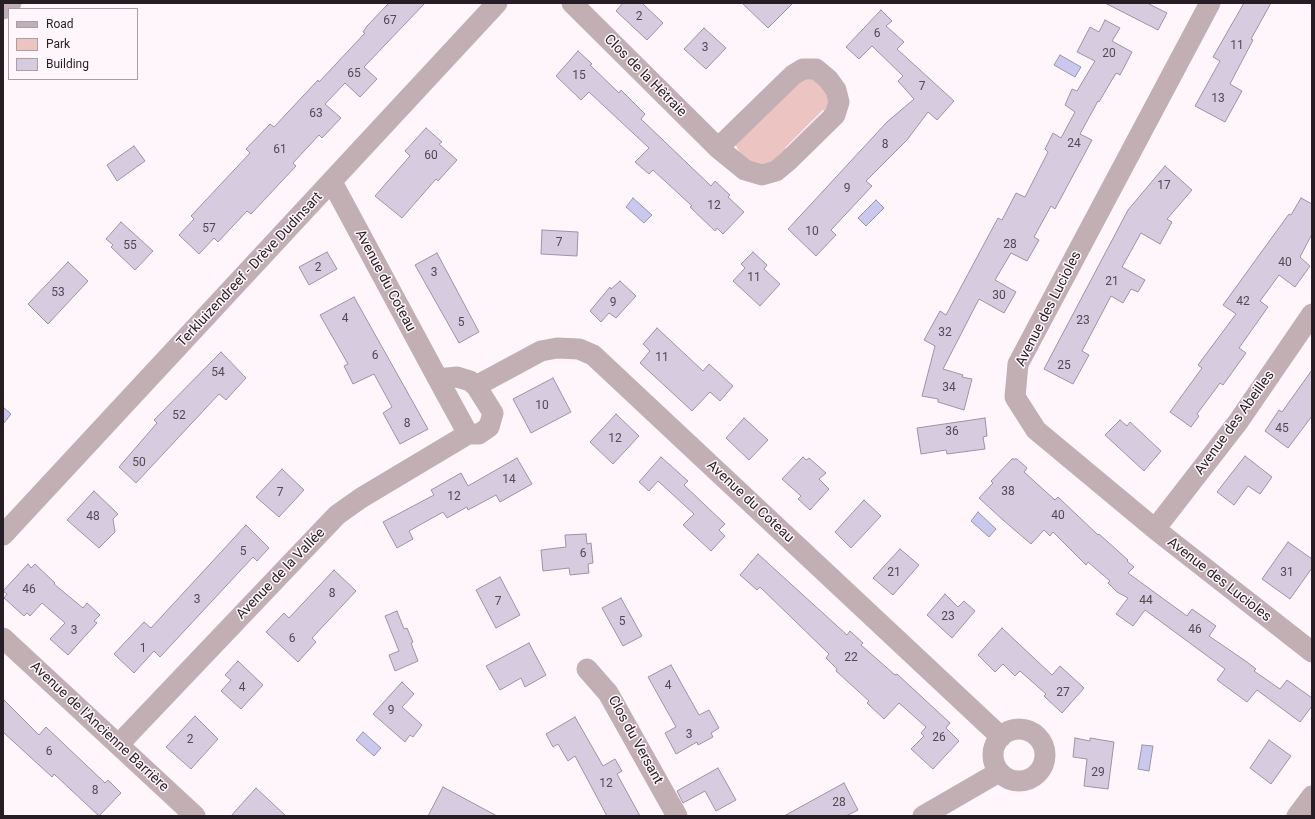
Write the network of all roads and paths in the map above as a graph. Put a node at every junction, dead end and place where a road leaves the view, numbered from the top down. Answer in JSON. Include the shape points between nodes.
{"nodes":[{"id":1,"x":11,"y":3,"type":"edge"},
{"id":2,"x":497,"y":3,"type":"edge"},
{"id":3,"x":572,"y":3,"type":"edge"},
{"id":4,"x":1210,"y":3,"type":"edge"},
{"id":5,"x":3,"y":9,"type":"edge"},
{"id":6,"x":718,"y":148,"type":"junction"},
{"id":7,"x":332,"y":182,"type":"junction"},
{"id":8,"x":1312,"y":314,"type":"edge"},
{"id":9,"x":438,"y":379,"type":"junction"},
{"id":10,"x":476,"y":386,"type":"junction"},
{"id":11,"x":468,"y":434,"type":"junction"},
{"id":12,"x":1155,"y":529,"type":"junction"},
{"id":13,"x":3,"y":535,"type":"edge"},
{"id":14,"x":3,"y":638,"type":"edge"},
{"id":15,"x":1312,"y":652,"type":"edge"},
{"id":16,"x":587,"y":669,"type":"dead end"},
{"id":17,"x":1001,"y":736,"type":"junction"},
{"id":18,"x":119,"y":744,"type":"junction"},
{"id":19,"x":999,"y":772,"type":"junction"},
{"id":20,"x":1312,"y":796,"type":"edge"},
{"id":21,"x":195,"y":816,"type":"edge"},
{"id":22,"x":677,"y":816,"type":"edge"},
{"id":23,"x":923,"y":816,"type":"edge"},
{"id":24,"x":1297,"y":816,"type":"edge"}],
"edges":[{"from":1,"to":5,"type":"street"},
{"from":2,"to":7,"type":"street","name":"Terkluizendreef - Drève Dudinsart"},
{"from":3,"to":6,"type":"street","name":"Clos de la Hêtraie"},
{"from":4,"to":12,"type":"street","name":"Avenue des Lucioles","via":[[1018,364],[1015,397],[1036,430]]},
{"from":6,"to":6,"type":"street","name":"Clos de la Hêtraie","via":[[745,170],[762,175],[776,171],[835,115],[839,102],[836,90],[816,69],[803,69],[793,75]]},
{"from":7,"to":9,"type":"street","name":"Avenue du Coteau"},
{"from":7,"to":13,"type":"street","name":"Terkluizendreef - Drève Dudinsart"},
{"from":8,"to":12,"type":"street","name":"Avenue des Abeilles","via":[[1238,422]]},
{"from":9,"to":10,"type":"street","via":[[457,377]]},
{"from":9,"to":11,"type":"street","name":"Avenue du Coteau"},
{"from":10,"to":11,"type":"street","via":[[493,413],[489,427],[479,434]]},
{"from":10,"to":17,"type":"street","name":"Avenue du Coteau","via":[[541,351],[557,348],[579,349],[593,355]]},
{"from":11,"to":18,"type":"street","name":"Avenue de la Vallée","via":[[337,515]]},
{"from":12,"to":15,"type":"street","name":"Avenue des Lucioles"},
{"from":14,"to":18,"type":"street","name":"Avenue de l'Ancienne Barrière"},
{"from":16,"to":22,"type":"street","name":"Clos du Versant","via":[[608,693]]},
{"from":17,"to":19,"type":"street","via":[[994,748],[993,760]]},
{"from":17,"to":19,"type":"street","via":[[1012,730],[1024,730],[1035,735],[1043,745],[1045,757],[1041,769],[1033,778],[1009,780]]},
{"from":18,"to":21,"type":"street","name":"Avenue de l'Ancienne Barrière"},
{"from":19,"to":23,"type":"street"},
{"from":20,"to":24,"type":"street"}]}
